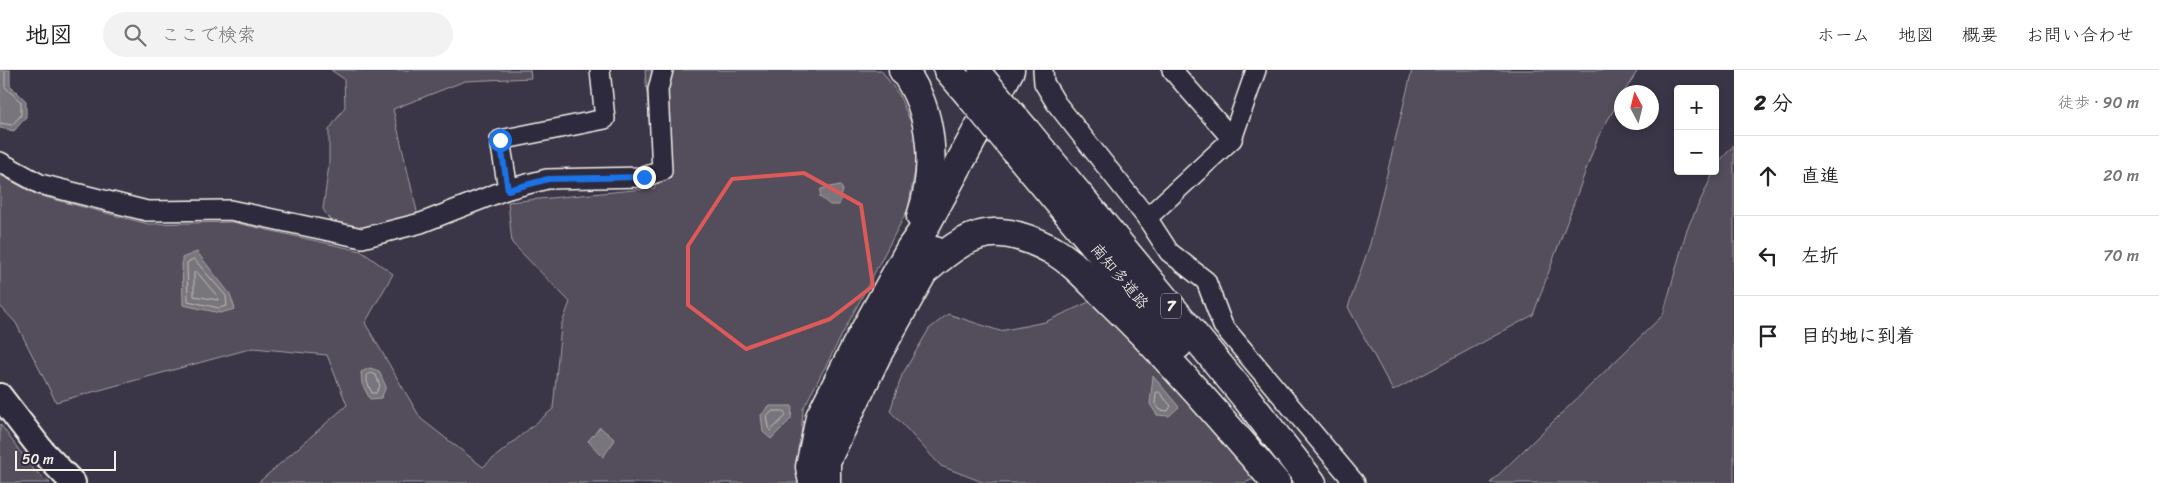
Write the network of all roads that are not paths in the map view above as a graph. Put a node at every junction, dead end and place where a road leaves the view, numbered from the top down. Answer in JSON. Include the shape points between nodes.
{"nodes":[{"id":1,"x":600,"y":70,"type":"edge"},
{"id":2,"x":663,"y":70,"type":"edge"},
{"id":3,"x":903,"y":70,"type":"edge"},
{"id":4,"x":948,"y":70,"type":"edge"},
{"id":5,"x":1010,"y":70,"type":"edge"},
{"id":6,"x":1022,"y":70,"type":"edge"},
{"id":7,"x":1043,"y":70,"type":"edge"},
{"id":8,"x":1172,"y":70,"type":"edge"},
{"id":9,"x":1256,"y":70,"type":"edge"},
{"id":10,"x":979,"y":79,"type":"edge"},
{"id":11,"x":1022,"y":131,"type":"junction"},
{"id":12,"x":1232,"y":139,"type":"junction"},
{"id":13,"x":0,"y":162,"type":"edge"},
{"id":14,"x":508,"y":190,"type":"junction"},
{"id":15,"x":1147,"y":218,"type":"junction"},
{"id":16,"x":919,"y":258,"type":"junction"},
{"id":17,"x":0,"y":396,"type":"edge"},
{"id":18,"x":73,"y":483,"type":"edge"},
{"id":19,"x":813,"y":483,"type":"edge"},
{"id":20,"x":826,"y":483,"type":"edge"},
{"id":21,"x":1276,"y":483,"type":"edge"},
{"id":22,"x":1291,"y":483,"type":"edge"},
{"id":23,"x":1312,"y":483,"type":"edge"},
{"id":24,"x":1355,"y":483,"type":"edge"}],
"edges":[{"from":1,"to":14,"type":"street","via":[[605,119],[500,140]]},
{"from":2,"to":14,"type":"street","via":[[658,90],[662,171],[644,177],[548,179]]},
{"from":3,"to":16,"type":"highway","via":[[928,125],[931,155]]},
{"from":4,"to":10,"type":"highway","name":"南知多道路","number":"7"},
{"from":5,"to":16,"type":"highway","via":[[922,232]]},
{"from":6,"to":16,"type":"highway"},
{"from":7,"to":15,"type":"street","via":[[1044,83],[1056,103]]},
{"from":8,"to":12,"type":"street"},
{"from":9,"to":12,"type":"street"},
{"from":10,"to":11,"type":"highway","name":"南知多道路","number":"7","bridge":true},
{"from":11,"to":22,"type":"highway","name":"南知多道路","number":"7"},
{"from":11,"to":23,"type":"highway","name":"南知多道路","number":"7","via":[[1114,237]]},
{"from":12,"to":15,"type":"street"},
{"from":13,"to":14,"type":"street","via":[[40,184],[147,210],[230,210],[362,238],[421,223]]},
{"from":15,"to":24,"type":"street","via":[[1169,252],[1206,281],[1223,326]]},
{"from":16,"to":19,"type":"highway","via":[[820,417],[810,467]]},
{"from":16,"to":20,"type":"highway","via":[[826,461]]},
{"from":16,"to":21,"type":"highway","via":[[950,249],[972,236],[1001,233],[1024,238],[1052,250],[1078,270],[1140,330]]},
{"from":17,"to":18,"type":"main road","via":[[43,452]]}]}
